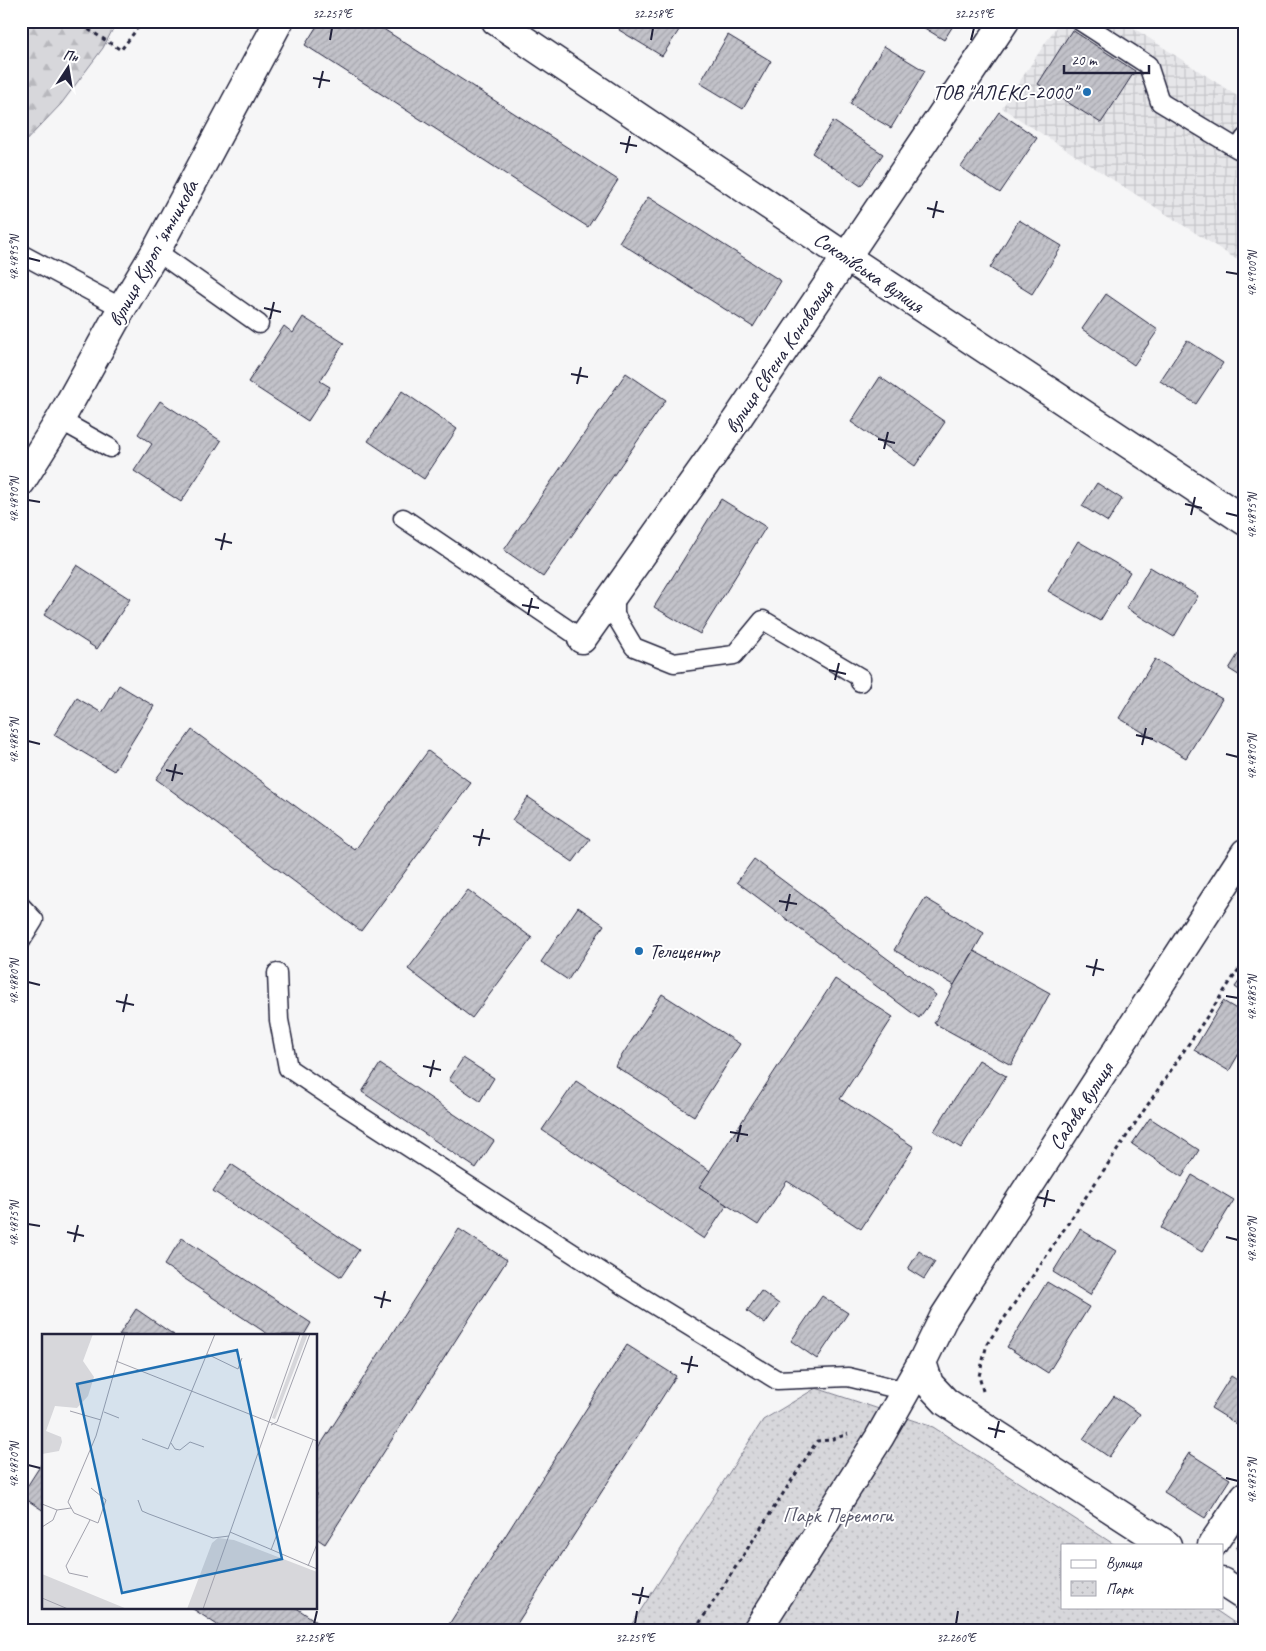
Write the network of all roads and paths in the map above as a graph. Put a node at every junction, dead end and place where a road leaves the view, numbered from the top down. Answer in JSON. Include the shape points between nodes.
{"nodes":[{"id":1,"x":75,"y":21,"type":"edge"},
{"id":2,"x":143,"y":21,"type":"edge"},
{"id":3,"x":279,"y":21,"type":"edge"},
{"id":4,"x":496,"y":21,"type":"edge"},
{"id":5,"x":1004,"y":21,"type":"edge"},
{"id":6,"x":1080,"y":21,"type":"edge"},
{"id":7,"x":1245,"y":138,"type":"edge"},
{"id":8,"x":156,"y":251,"type":"junction"},
{"id":9,"x":21,"y":254,"type":"edge"},
{"id":10,"x":846,"y":257,"type":"junction"},
{"id":11,"x":122,"y":308,"type":"junction"},
{"id":12,"x":259,"y":324,"type":"dead end"},
{"id":13,"x":60,"y":420,"type":"junction"},
{"id":14,"x":110,"y":448,"type":"dead end"},
{"id":15,"x":21,"y":482,"type":"edge"},
{"id":16,"x":403,"y":518,"type":"dead end"},
{"id":17,"x":1245,"y":521,"type":"edge"},
{"id":18,"x":615,"y":594,"type":"junction"},
{"id":19,"x":582,"y":639,"type":"joint"},
{"id":20,"x":860,"y":682,"type":"dead end"},
{"id":21,"x":1245,"y":854,"type":"edge"},
{"id":22,"x":21,"y":906,"type":"edge"},
{"id":23,"x":21,"y":941,"type":"edge"},
{"id":24,"x":1245,"y":960,"type":"edge"},
{"id":25,"x":277,"y":973,"type":"dead end"},
{"id":26,"x":922,"y":1362,"type":"junction"},
{"id":27,"x":906,"y":1391,"type":"junction"},
{"id":28,"x":985,"y":1399,"type":"dead end"},
{"id":29,"x":817,"y":1441,"type":"dead end"},
{"id":30,"x":1245,"y":1496,"type":"edge"},
{"id":31,"x":1165,"y":1544,"type":"edge"},
{"id":32,"x":1213,"y":1544,"type":"edge"},
{"id":33,"x":1224,"y":1583,"type":"edge"},
{"id":34,"x":1245,"y":1597,"type":"edge"},
{"id":35,"x":695,"y":1630,"type":"edge"},
{"id":36,"x":757,"y":1630,"type":"edge"}],
"edges":[{"from":1,"to":2,"type":"path","via":[[122,50]]},
{"from":3,"to":8,"type":"street","name":"вулиця Куропʼятникова"},
{"from":4,"to":10,"type":"street","name":"Соколівська вулиця"},
{"from":5,"to":10,"type":"street","name":"вулиця Євгена Коновальця"},
{"from":6,"to":7,"type":"lane","via":[[1148,65],[1160,102],[1238,149]]},
{"from":8,"to":11,"type":"street","name":"вулиця Куропʼятникова"},
{"from":8,"to":12,"type":"lane"},
{"from":9,"to":11,"type":"lane"},
{"from":10,"to":17,"type":"street","name":"Соколівська вулиця"},
{"from":10,"to":18,"type":"street","name":"вулиця Євгена Коновальця","via":[[722,443]]},
{"from":11,"to":13,"type":"street","name":"вулиця Куропʼятникова"},
{"from":13,"to":14,"type":"lane"},
{"from":13,"to":15,"type":"street","name":"вулиця Куропʼятникова"},
{"from":16,"to":19,"type":"lane"},
{"from":18,"to":19,"type":"street","name":"вулиця Євгена Коновальця"},
{"from":18,"to":20,"type":"lane","via":[[615,615],[634,647],[674,664],[734,655],[763,620],[861,678]]},
{"from":21,"to":26,"type":"street","name":"Садова вулиця","via":[[944,1317]]},
{"from":22,"to":23,"type":"lane","via":[[34,920]]},
{"from":24,"to":28,"type":"path","via":[[986,1344],[979,1376]]},
{"from":25,"to":27,"type":"lane","via":[[279,1020],[288,1068],[331,1097],[622,1285],[778,1380],[848,1377]]},
{"from":26,"to":27,"type":"street","name":"Садова вулиця"},
{"from":26,"to":31,"type":"street","via":[[930,1384],[946,1402]]},
{"from":27,"to":36,"type":"street","name":"Садова вулиця"},
{"from":29,"to":35,"type":"path"},
{"from":30,"to":32,"type":"street"},
{"from":33,"to":34,"type":"street"}]}
